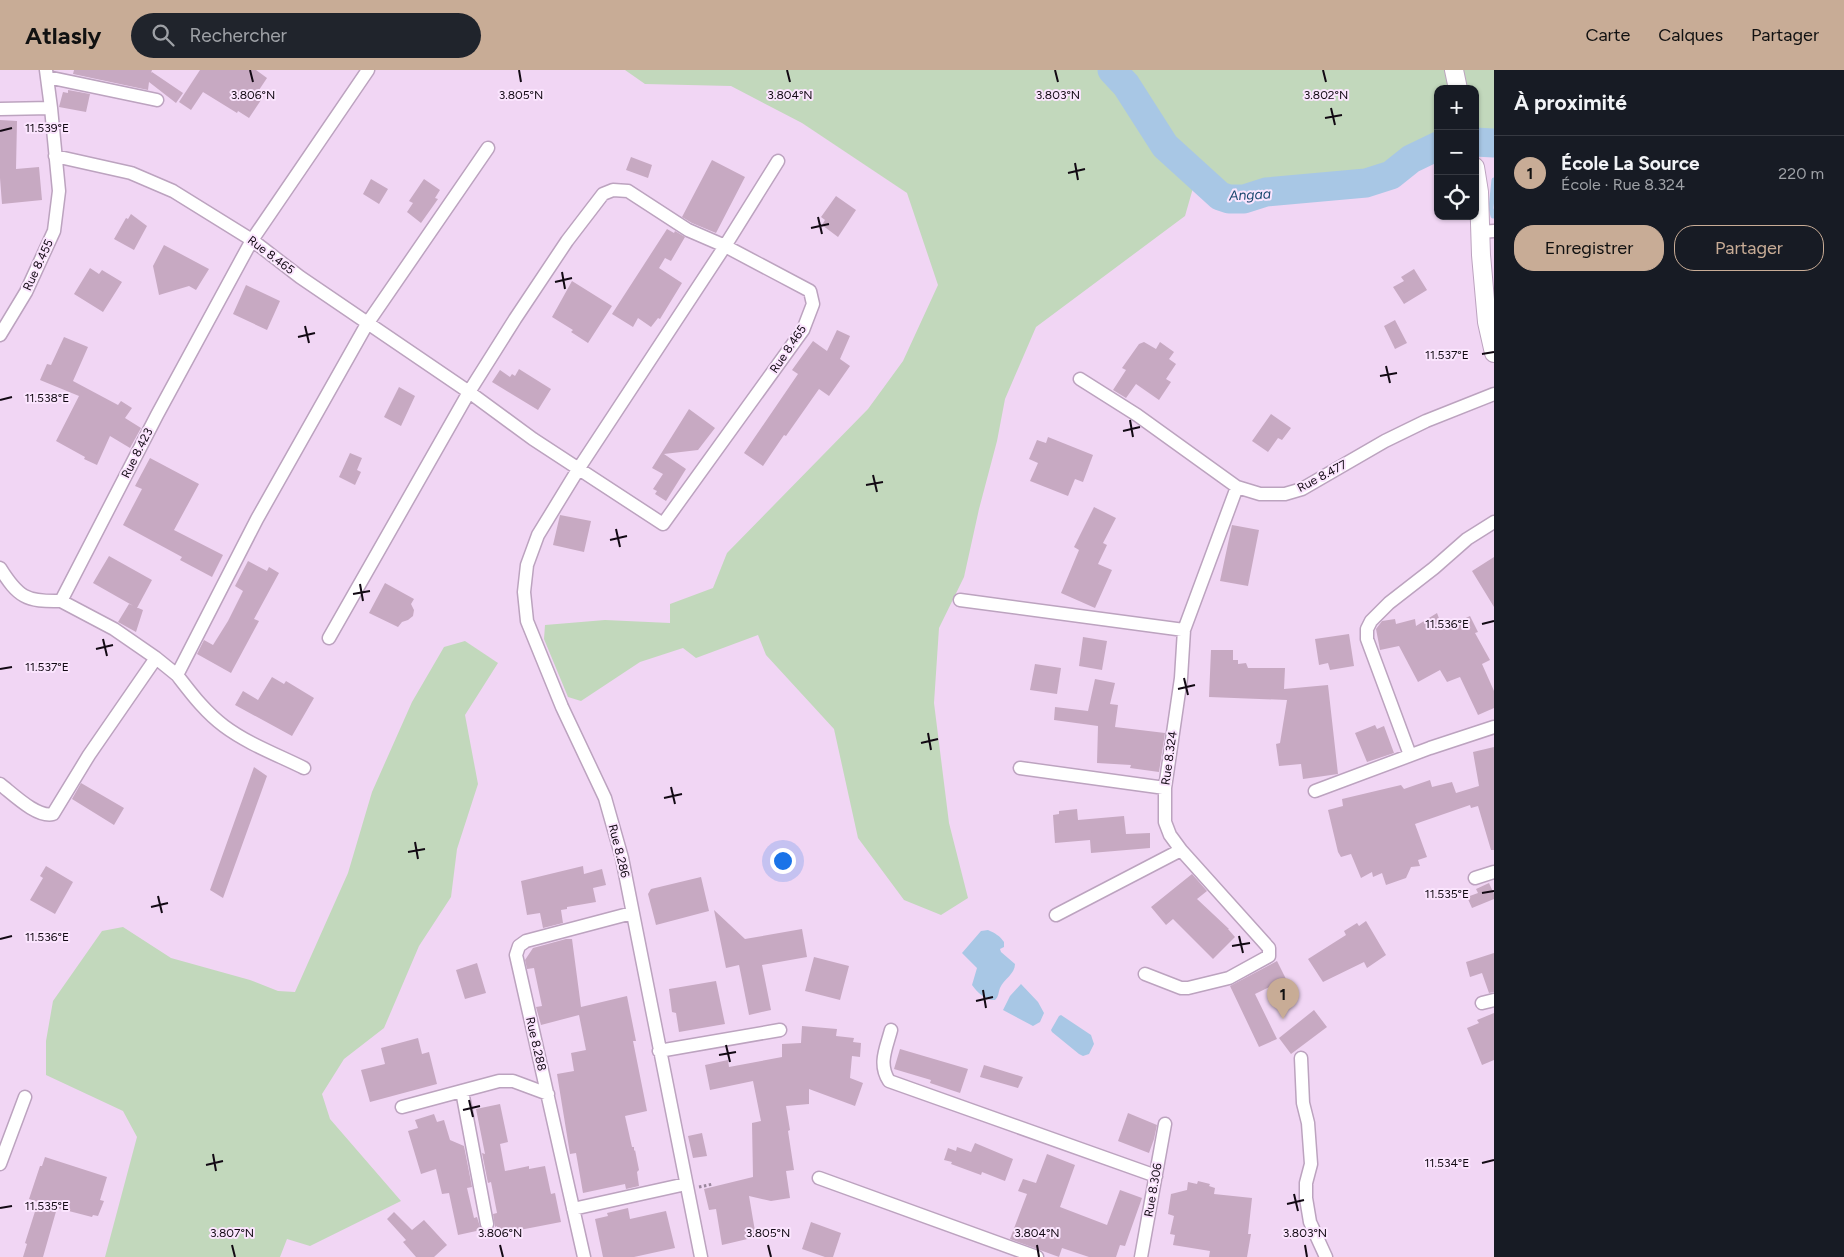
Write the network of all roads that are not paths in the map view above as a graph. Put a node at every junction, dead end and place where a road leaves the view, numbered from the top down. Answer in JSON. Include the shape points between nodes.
{"nodes":[{"id":1,"x":368,"y":70,"type":"edge"},
{"id":2,"x":1454,"y":70,"type":"edge"},
{"id":3,"x":46,"y":73,"type":"edge"},
{"id":4,"x":1457,"y":85,"type":"edge"},
{"id":5,"x":157,"y":100,"type":"dead end"},
{"id":6,"x":51,"y":108,"type":"junction"},
{"id":7,"x":0,"y":109,"type":"edge"},
{"id":8,"x":488,"y":148,"type":"dead end"},
{"id":9,"x":56,"y":156,"type":"junction"},
{"id":10,"x":778,"y":161,"type":"dead end"},
{"id":11,"x":1476,"y":175,"type":"edge"},
{"id":12,"x":1488,"y":231,"type":"edge"},
{"id":13,"x":252,"y":240,"type":"junction"},
{"id":14,"x":725,"y":246,"type":"junction"},
{"id":15,"x":367,"y":324,"type":"junction"},
{"id":16,"x":0,"y":336,"type":"edge"},
{"id":17,"x":1494,"y":353,"type":"edge"},
{"id":18,"x":1080,"y":380,"type":"dead end"},
{"id":19,"x":469,"y":392,"type":"junction"},
{"id":20,"x":1494,"y":394,"type":"edge"},
{"id":21,"x":579,"y":468,"type":"junction"},
{"id":22,"x":1237,"y":487,"type":"junction"},
{"id":23,"x":1494,"y":522,"type":"edge"},
{"id":24,"x":0,"y":568,"type":"edge"},
{"id":25,"x":960,"y":600,"type":"dead end"},
{"id":26,"x":61,"y":601,"type":"junction"},
{"id":27,"x":1184,"y":630,"type":"junction"},
{"id":28,"x":329,"y":638,"type":"dead end"},
{"id":29,"x":156,"y":658,"type":"junction"},
{"id":30,"x":176,"y":675,"type":"junction"},
{"id":31,"x":1494,"y":727,"type":"edge"},
{"id":32,"x":1410,"y":755,"type":"junction"},
{"id":33,"x":304,"y":768,"type":"dead end"},
{"id":34,"x":1020,"y":768,"type":"dead end"},
{"id":35,"x":0,"y":784,"type":"edge"},
{"id":36,"x":1165,"y":788,"type":"junction"},
{"id":37,"x":1315,"y":791,"type":"dead end"},
{"id":38,"x":1181,"y":850,"type":"junction"},
{"id":39,"x":1494,"y":872,"type":"edge"},
{"id":40,"x":1475,"y":878,"type":"dead end"},
{"id":41,"x":632,"y":913,"type":"junction"},
{"id":42,"x":1056,"y":915,"type":"dead end"},
{"id":43,"x":1145,"y":974,"type":"dead end"},
{"id":44,"x":780,"y":1030,"type":"dead end"},
{"id":45,"x":891,"y":1030,"type":"dead end"},
{"id":46,"x":659,"y":1051,"type":"junction"},
{"id":47,"x":1301,"y":1058,"type":"dead end"},
{"id":48,"x":462,"y":1091,"type":"junction"},
{"id":49,"x":548,"y":1094,"type":"junction"},
{"id":50,"x":25,"y":1097,"type":"dead end"},
{"id":51,"x":402,"y":1107,"type":"dead end"},
{"id":52,"x":1165,"y":1124,"type":"dead end"},
{"id":53,"x":0,"y":1164,"type":"edge"},
{"id":54,"x":1156,"y":1176,"type":"junction"},
{"id":55,"x":819,"y":1178,"type":"dead end"},
{"id":56,"x":686,"y":1184,"type":"junction"},
{"id":57,"x":573,"y":1209,"type":"junction"},
{"id":58,"x":487,"y":1224,"type":"dead end"},
{"id":59,"x":584,"y":1257,"type":"edge"},
{"id":60,"x":701,"y":1257,"type":"edge"},
{"id":61,"x":1037,"y":1257,"type":"edge"},
{"id":62,"x":1141,"y":1257,"type":"edge"},
{"id":63,"x":1326,"y":1257,"type":"edge"}],
"edges":[{"from":1,"to":13,"type":"street","name":"Rue 8.423"},
{"from":2,"to":4,"type":"street"},
{"from":3,"to":5,"type":"street"},
{"from":3,"to":6,"type":"street","name":"Rue 8.455"},
{"from":6,"to":7,"type":"street"},
{"from":6,"to":9,"type":"street","name":"Rue 8.455"},
{"from":8,"to":15,"type":"street"},
{"from":9,"to":13,"type":"street","name":"Rue 8.465","via":[[132,173],[172,191]]},
{"from":9,"to":16,"type":"street","name":"Rue 8.455","via":[[59,191],[54,231],[26,292]]},
{"from":10,"to":14,"type":"street","name":"Rue 8.286"},
{"from":11,"to":12,"type":"street"},
{"from":12,"to":17,"type":"street","via":[[1481,255]]},
{"from":13,"to":15,"type":"street","name":"Rue 8.465"},
{"from":13,"to":26,"type":"street","name":"Rue 8.423"},
{"from":14,"to":19,"type":"street","name":"Rue 8.465","via":[[688,230],[628,191],[613,190],[603,194],[514,319]]},
{"from":14,"to":21,"type":"street","name":"Rue 8.286"},
{"from":14,"to":21,"type":"street","name":"Rue 8.465","via":[[810,291],[813,304],[804,330],[663,524]]},
{"from":15,"to":19,"type":"street","name":"Rue 8.465"},
{"from":15,"to":30,"type":"street","via":[[256,519]]},
{"from":18,"to":22,"type":"street","name":"Rue 8.477","via":[[1137,415]]},
{"from":19,"to":21,"type":"street","name":"Rue 8.465"},
{"from":19,"to":28,"type":"street"},
{"from":20,"to":22,"type":"street","name":"Rue 8.477","via":[[1385,441],[1302,489],[1286,494],[1260,494]]},
{"from":21,"to":41,"type":"street","name":"Rue 8.286","via":[[538,535],[527,565],[524,592],[527,621],[562,707],[605,798],[622,858]]},
{"from":22,"to":27,"type":"street","name":"Rue 8.324"},
{"from":23,"to":32,"type":"street","via":[[1467,539],[1389,603],[1371,621],[1367,630],[1367,639]]},
{"from":24,"to":26,"type":"street","via":[[12,588],[28,598],[42,602]]},
{"from":25,"to":27,"type":"street"},
{"from":26,"to":29,"type":"street","via":[[114,629]]},
{"from":27,"to":36,"type":"street","name":"Rue 8.324","via":[[1181,678]]},
{"from":29,"to":30,"type":"street"},
{"from":29,"to":35,"type":"street","via":[[53,814],[46,816],[38,812]]},
{"from":30,"to":33,"type":"street","via":[[225,727]]},
{"from":31,"to":32,"type":"street"},
{"from":32,"to":37,"type":"street"},
{"from":34,"to":36,"type":"street"},
{"from":36,"to":38,"type":"street","name":"Rue 8.324","via":[[1165,822]]},
{"from":38,"to":42,"type":"street"},
{"from":38,"to":43,"type":"street","name":"Rue 8.324","via":[[1269,948],[1269,956],[1229,978],[1188,988]]},
{"from":39,"to":40,"type":"street"},
{"from":41,"to":46,"type":"street","name":"Rue 8.286"},
{"from":41,"to":49,"type":"street","name":"Rue 8.288","via":[[519,946],[516,956]]},
{"from":44,"to":46,"type":"street"},
{"from":45,"to":54,"type":"street","via":[[882,1065],[889,1081]]},
{"from":46,"to":56,"type":"street","name":"Rue 8.286"},
{"from":47,"to":63,"type":"street","via":[[1311,1164],[1306,1198],[1310,1222]]},
{"from":48,"to":49,"type":"street","via":[[513,1081]]},
{"from":48,"to":51,"type":"street"},
{"from":48,"to":58,"type":"street"},
{"from":49,"to":57,"type":"street","name":"Rue 8.288"},
{"from":50,"to":53,"type":"street"},
{"from":52,"to":54,"type":"street","name":"Rue 8.306"},
{"from":54,"to":62,"type":"street","name":"Rue 8.306"},
{"from":55,"to":61,"type":"street"},
{"from":56,"to":57,"type":"street"},
{"from":56,"to":60,"type":"street","name":"Rue 8.286"},
{"from":57,"to":59,"type":"street","name":"Rue 8.288"}]}
